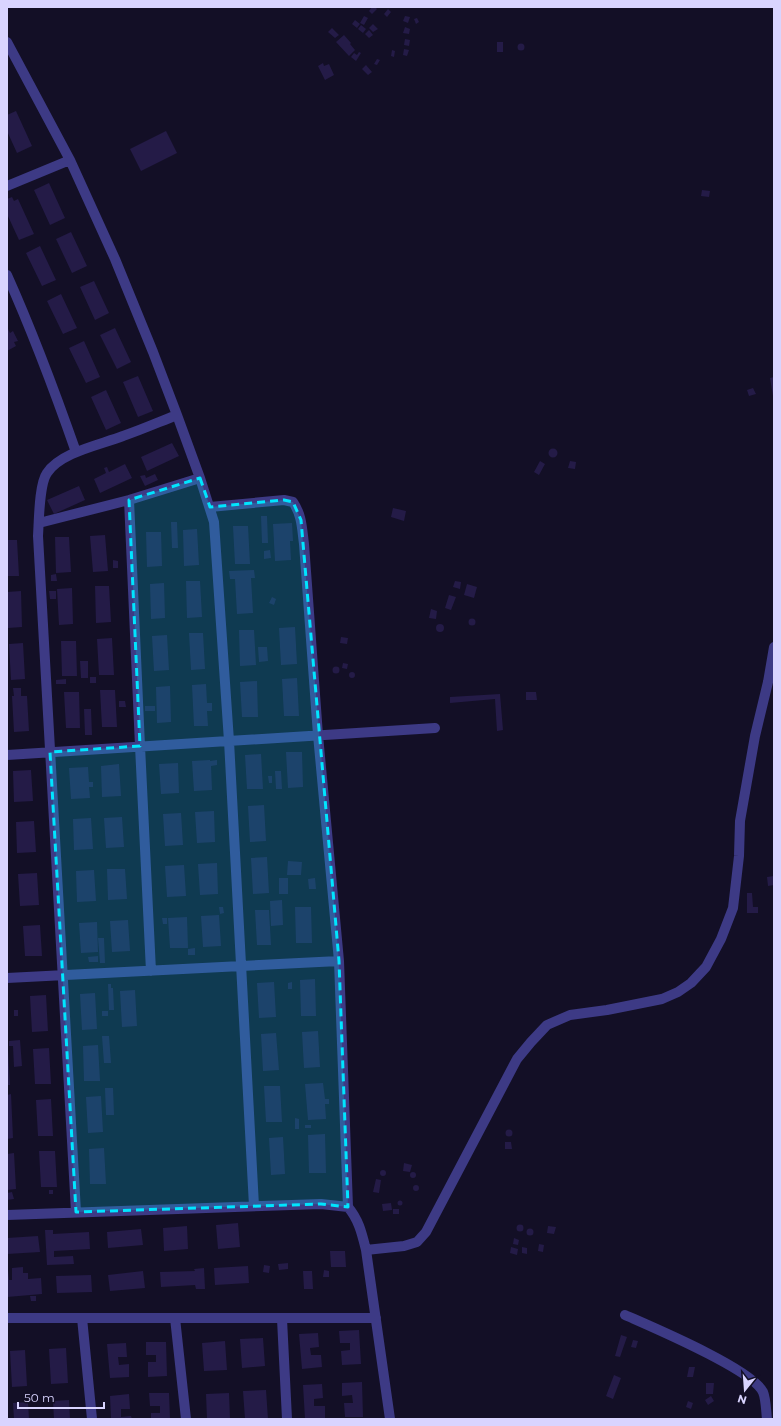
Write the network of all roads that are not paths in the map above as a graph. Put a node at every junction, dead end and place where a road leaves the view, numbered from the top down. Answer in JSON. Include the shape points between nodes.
{"nodes":[{"id":1,"x":7,"y":42,"type":"edge"},
{"id":2,"x":70,"y":160,"type":"junction"},
{"id":3,"x":7,"y":186,"type":"edge"},
{"id":4,"x":7,"y":275,"type":"edge"},
{"id":5,"x":177,"y":416,"type":"junction"},
{"id":6,"x":76,"y":452,"type":"junction"},
{"id":7,"x":200,"y":478,"type":"junction"},
{"id":8,"x":128,"y":500,"type":"junction"},
{"id":9,"x":210,"y":507,"type":"junction"},
{"id":10,"x":39,"y":523,"type":"junction"},
{"id":11,"x":774,"y":647,"type":"edge"},
{"id":12,"x":435,"y":728,"type":"dead end"},
{"id":13,"x":318,"y":736,"type":"junction"},
{"id":14,"x":229,"y":741,"type":"junction"},
{"id":15,"x":140,"y":746,"type":"junction"},
{"id":16,"x":50,"y":752,"type":"junction"},
{"id":17,"x":7,"y":755,"type":"edge"},
{"id":18,"x":339,"y":961,"type":"junction"},
{"id":19,"x":241,"y":966,"type":"junction"},
{"id":20,"x":152,"y":971,"type":"junction"},
{"id":21,"x":62,"y":975,"type":"junction"},
{"id":22,"x":7,"y":978,"type":"edge"},
{"id":23,"x":254,"y":1206,"type":"junction"},
{"id":24,"x":348,"y":1207,"type":"junction"},
{"id":25,"x":76,"y":1212,"type":"junction"},
{"id":26,"x":7,"y":1216,"type":"edge"},
{"id":27,"x":366,"y":1250,"type":"junction"},
{"id":28,"x":625,"y":1315,"type":"dead end"},
{"id":29,"x":7,"y":1318,"type":"edge"},
{"id":30,"x":82,"y":1318,"type":"junction"},
{"id":31,"x":175,"y":1318,"type":"junction"},
{"id":32,"x":376,"y":1318,"type":"junction"},
{"id":33,"x":282,"y":1319,"type":"junction"},
{"id":34,"x":92,"y":1419,"type":"edge"},
{"id":35,"x":186,"y":1419,"type":"edge"},
{"id":36,"x":287,"y":1419,"type":"edge"},
{"id":37,"x":390,"y":1419,"type":"edge"},
{"id":38,"x":767,"y":1419,"type":"edge"}],
"edges":[{"from":1,"to":2,"type":"street"},
{"from":2,"to":3,"type":"street"},
{"from":2,"to":5,"type":"street","via":[[115,259]]},
{"from":4,"to":6,"type":"street","via":[[28,322]]},
{"from":5,"to":6,"type":"street"},
{"from":5,"to":7,"type":"street"},
{"from":6,"to":10,"type":"street","via":[[56,463],[46,474]]},
{"from":7,"to":8,"type":"street"},
{"from":7,"to":9,"type":"street"},
{"from":8,"to":10,"type":"street"},
{"from":8,"to":15,"type":"street"},
{"from":9,"to":13,"type":"street","via":[[284,500],[294,502],[298,510],[304,544]]},
{"from":9,"to":14,"type":"street","via":[[214,522]]},
{"from":10,"to":16,"type":"street"},
{"from":11,"to":27,"type":"street","via":[[740,821],[734,908],[706,967],[691,983],[662,999],[570,1015],[547,1025],[517,1059],[426,1232],[417,1242],[404,1246]]},
{"from":12,"to":13,"type":"street"},
{"from":13,"to":14,"type":"street"},
{"from":13,"to":18,"type":"street"},
{"from":14,"to":15,"type":"street"},
{"from":14,"to":19,"type":"street"},
{"from":15,"to":16,"type":"street"},
{"from":15,"to":20,"type":"street"},
{"from":16,"to":17,"type":"street"},
{"from":16,"to":21,"type":"street"},
{"from":18,"to":19,"type":"street"},
{"from":18,"to":24,"type":"street"},
{"from":19,"to":20,"type":"street"},
{"from":19,"to":23,"type":"street"},
{"from":20,"to":21,"type":"street"},
{"from":21,"to":22,"type":"street"},
{"from":21,"to":25,"type":"street"},
{"from":23,"to":24,"type":"street","via":[[321,1204]]},
{"from":23,"to":25,"type":"street"},
{"from":24,"to":27,"type":"street","via":[[361,1229]]},
{"from":25,"to":26,"type":"street"},
{"from":27,"to":32,"type":"street"},
{"from":28,"to":38,"type":"street","via":[[715,1358],[754,1381],[763,1392]]},
{"from":29,"to":30,"type":"street"},
{"from":30,"to":31,"type":"street"},
{"from":30,"to":34,"type":"street"},
{"from":31,"to":33,"type":"street"},
{"from":31,"to":35,"type":"street"},
{"from":32,"to":33,"type":"street"},
{"from":32,"to":37,"type":"street"},
{"from":33,"to":36,"type":"street"}]}
